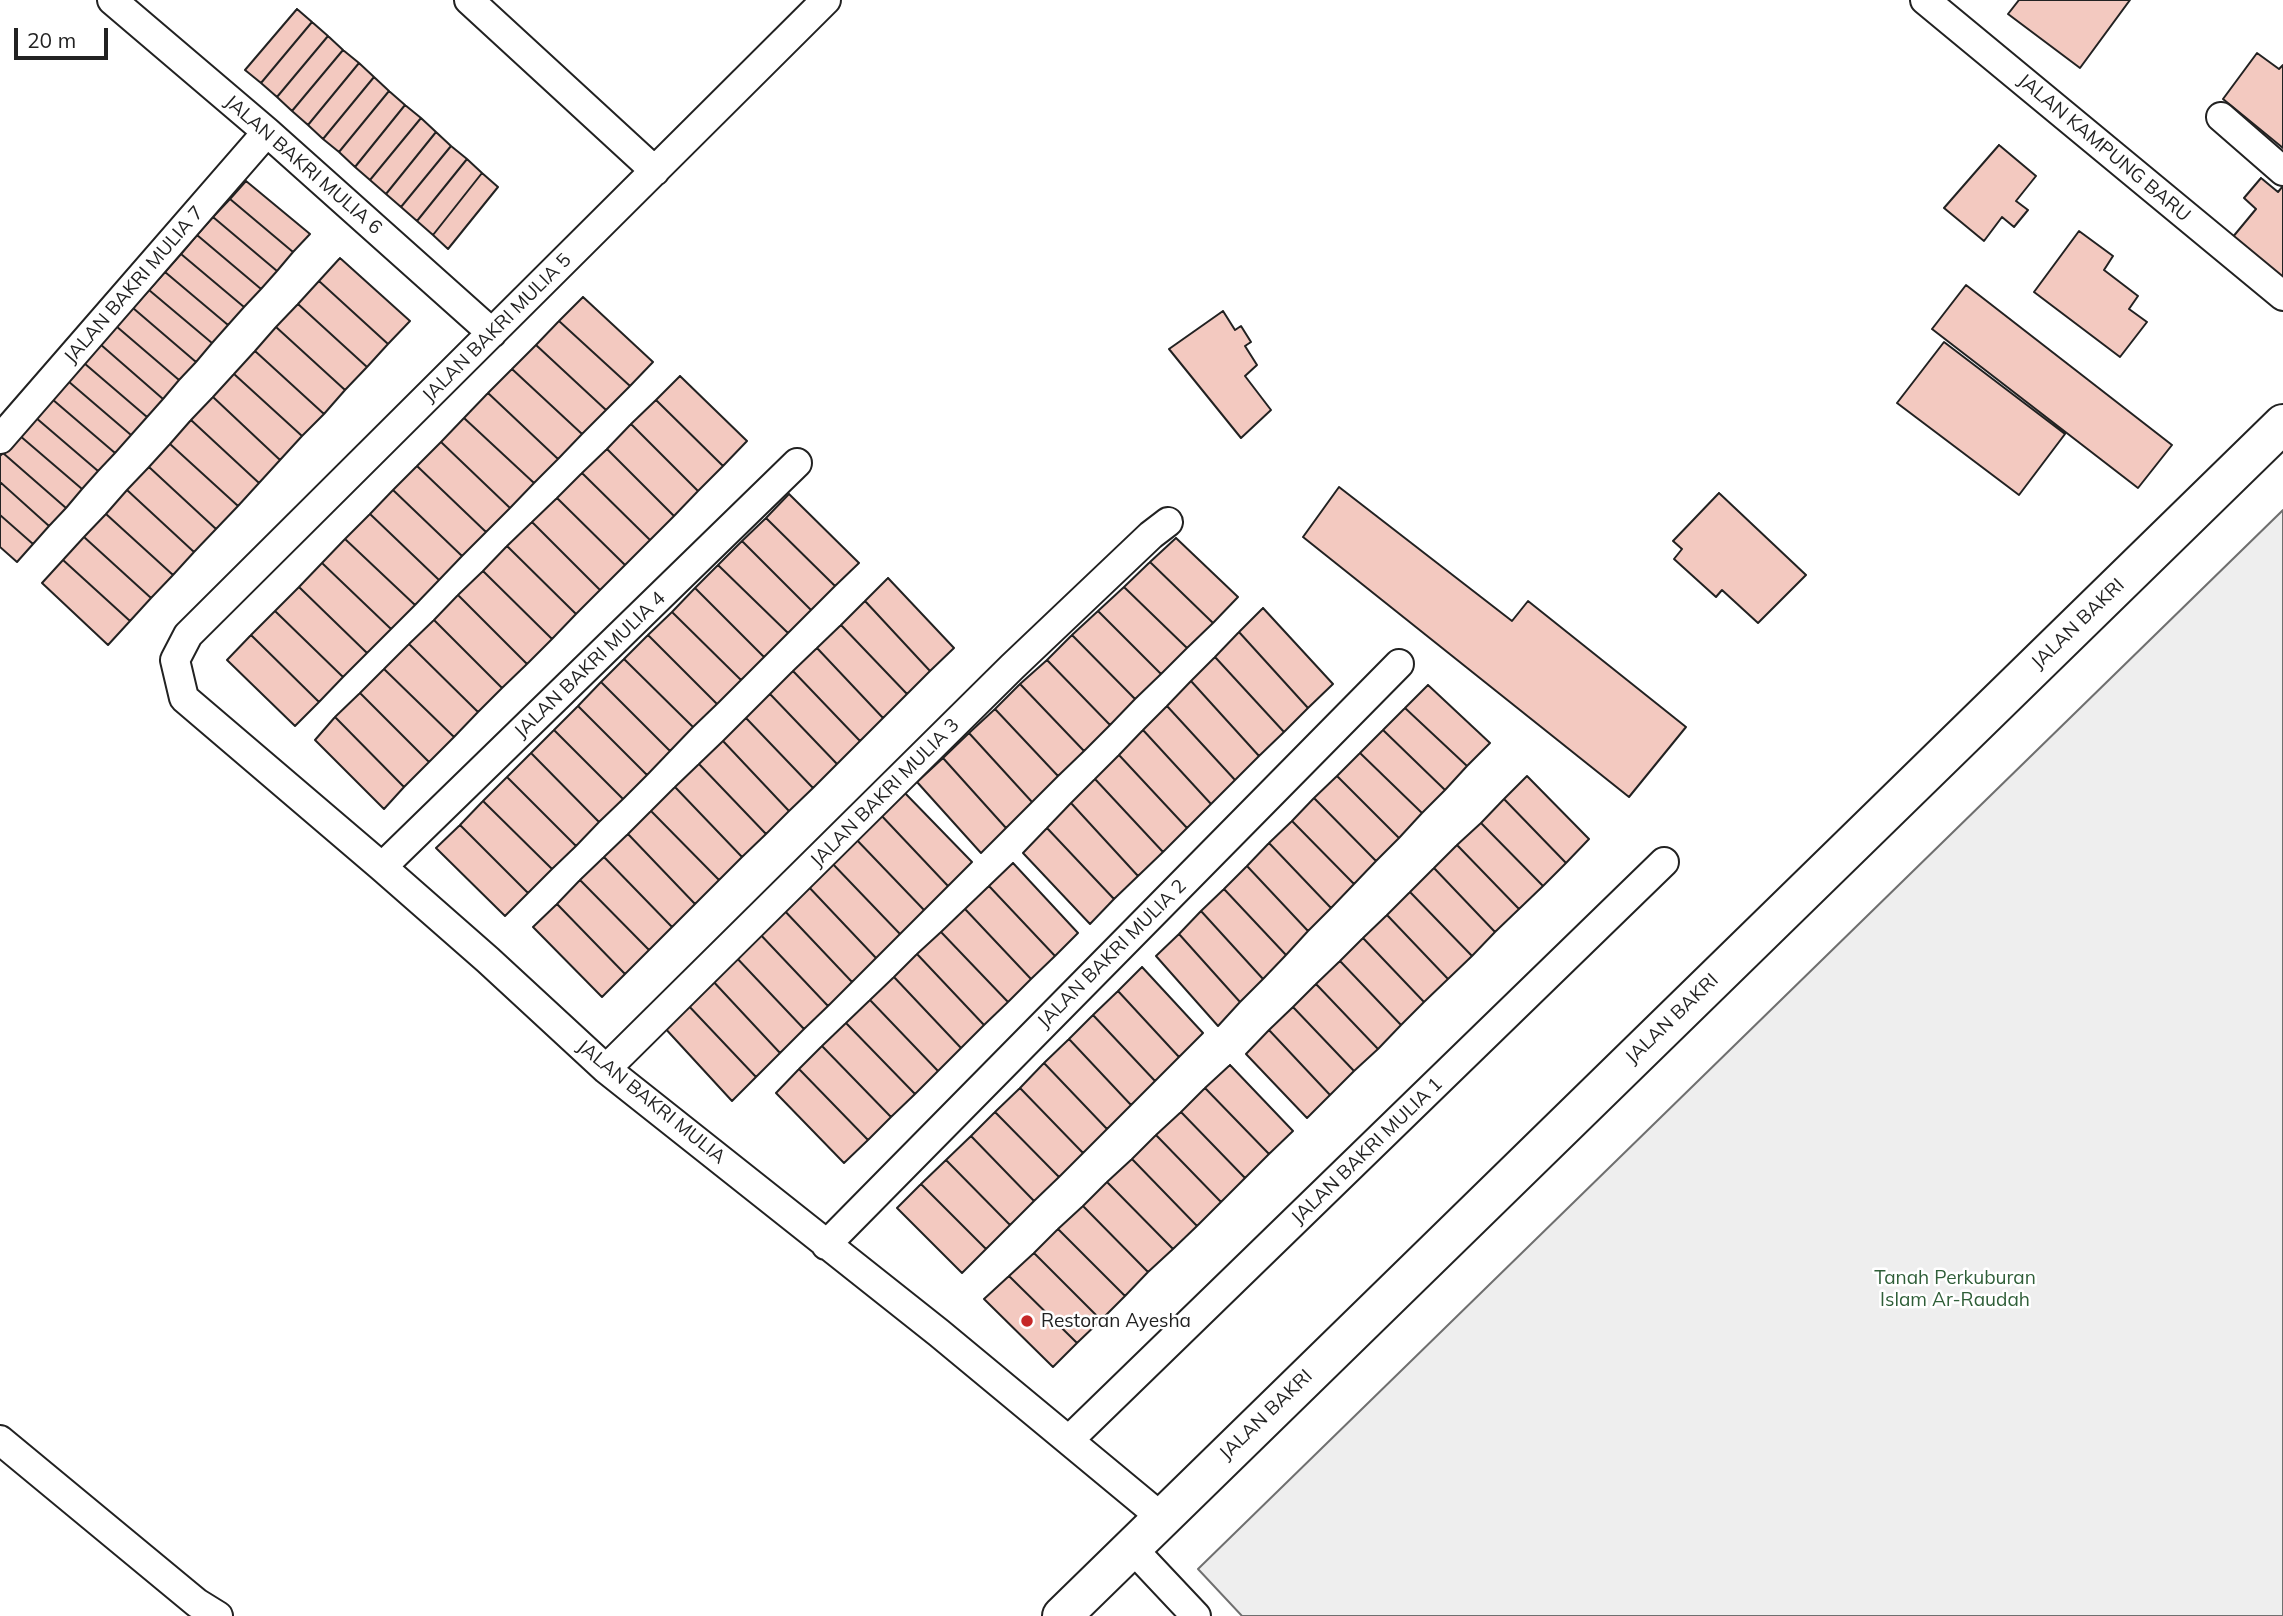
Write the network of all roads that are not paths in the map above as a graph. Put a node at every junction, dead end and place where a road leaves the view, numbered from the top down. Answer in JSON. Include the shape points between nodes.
{"nodes":[{"id":1,"x":112,"y":0,"type":"edge"},
{"id":2,"x":469,"y":0,"type":"edge"},
{"id":3,"x":826,"y":0,"type":"edge"},
{"id":4,"x":1925,"y":0,"type":"edge"},
{"id":5,"x":2221,"y":117,"type":"dead end"},
{"id":6,"x":267,"y":132,"type":"junction"},
{"id":7,"x":655,"y":171,"type":"junction"},
{"id":8,"x":2283,"y":171,"type":"edge"},
{"id":9,"x":2283,"y":296,"type":"edge"},
{"id":10,"x":492,"y":333,"type":"junction"},
{"id":11,"x":2283,"y":424,"type":"edge"},
{"id":12,"x":0,"y":439,"type":"edge"},
{"id":13,"x":797,"y":463,"type":"dead end"},
{"id":14,"x":1168,"y":522,"type":"dead end"},
{"id":15,"x":176,"y":660,"type":"joint"},
{"id":16,"x":1399,"y":664,"type":"dead end"},
{"id":17,"x":1664,"y":862,"type":"dead end"},
{"id":18,"x":382,"y":867,"type":"junction"},
{"id":19,"x":606,"y":1069,"type":"junction"},
{"id":20,"x":826,"y":1245,"type":"junction"},
{"id":21,"x":0,"y":1440,"type":"edge"},
{"id":22,"x":1069,"y":1440,"type":"junction"},
{"id":23,"x":1161,"y":1517,"type":"junction"},
{"id":24,"x":1131,"y":1547,"type":"junction"},
{"id":25,"x":218,"y":1616,"type":"edge"},
{"id":26,"x":1062,"y":1616,"type":"edge"},
{"id":27,"x":1196,"y":1616,"type":"edge"}],
"edges":[{"from":1,"to":6,"type":"street","name":"JALAN BAKRI MULIA 6"},
{"from":2,"to":7,"type":"street"},
{"from":3,"to":7,"type":"street","name":"JALAN BAKRI MULIA 5"},
{"from":4,"to":9,"type":"street","name":"JALAN KAMPUNG BARU"},
{"from":5,"to":8,"type":"street"},
{"from":6,"to":10,"type":"street","name":"JALAN BAKRI MULIA 6"},
{"from":6,"to":12,"type":"street","name":"JALAN BAKRI MULIA 7"},
{"from":7,"to":10,"type":"street","name":"JALAN BAKRI MULIA 5"},
{"from":10,"to":15,"type":"street","name":"JALAN BAKRI MULIA 5","via":[[188,635]]},
{"from":11,"to":23,"type":"main road","name":"JALAN BAKRI"},
{"from":13,"to":18,"type":"street","name":"JALAN BAKRI MULIA 4"},
{"from":14,"to":19,"type":"street","name":"JALAN BAKRI MULIA 3","via":[[1012,667]]},
{"from":15,"to":18,"type":"street","name":"JALAN BAKRI MULIA","via":[[184,698]]},
{"from":16,"to":20,"type":"street","name":"JALAN BAKRI MULIA 2"},
{"from":17,"to":22,"type":"street","name":"JALAN BAKRI MULIA 1"},
{"from":18,"to":19,"type":"street","name":"JALAN BAKRI MULIA"},
{"from":19,"to":20,"type":"street","name":"JALAN BAKRI MULIA"},
{"from":20,"to":22,"type":"street","name":"JALAN BAKRI MULIA"},
{"from":21,"to":25,"type":"street"},
{"from":22,"to":23,"type":"street","name":"JALAN BAKRI MULIA"},
{"from":23,"to":24,"type":"main road","name":"JALAN BAKRI"},
{"from":24,"to":26,"type":"main road","name":"JALAN BAKRI"},
{"from":24,"to":27,"type":"street"}]}
